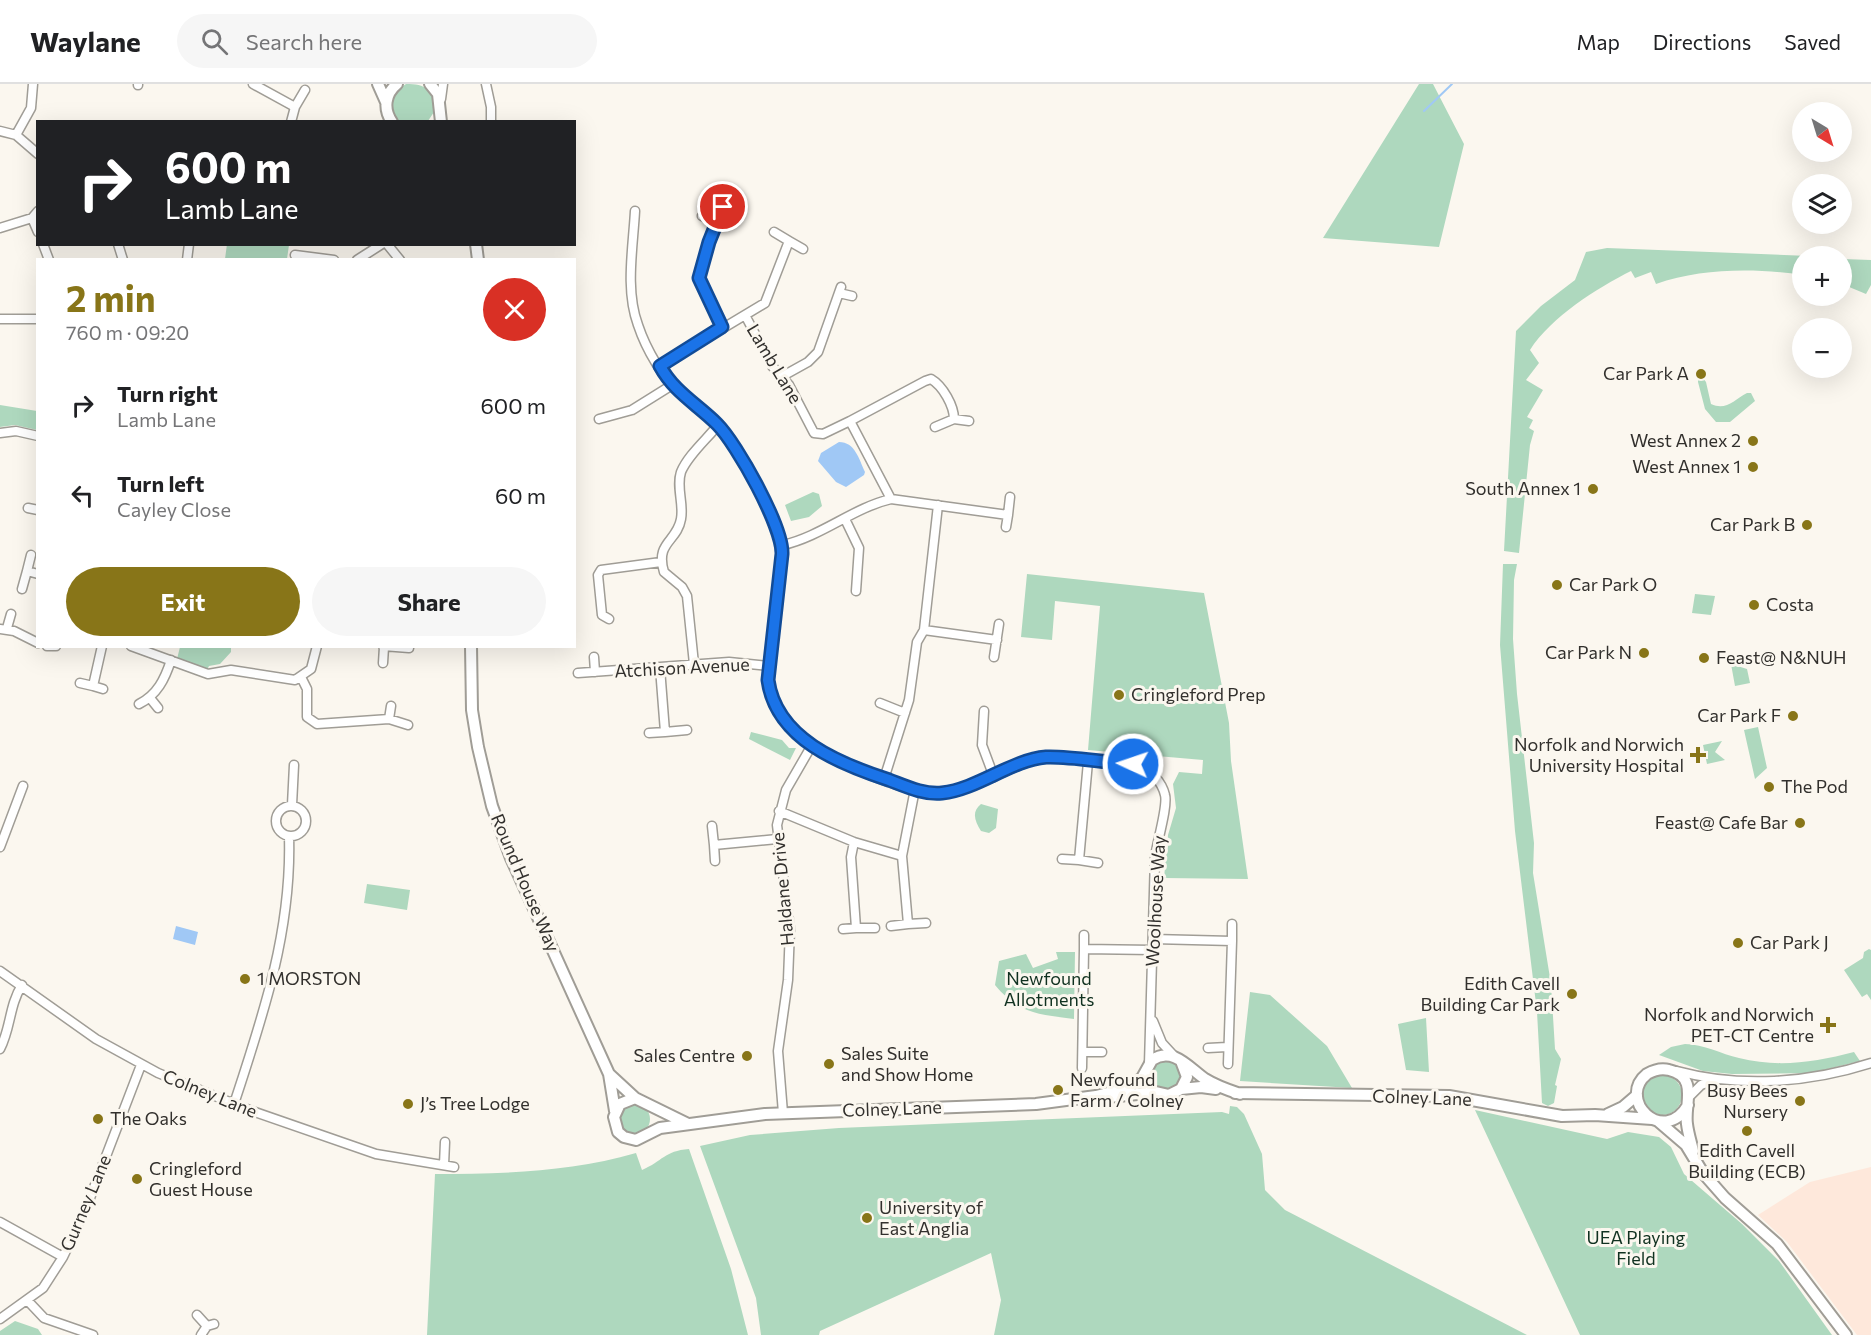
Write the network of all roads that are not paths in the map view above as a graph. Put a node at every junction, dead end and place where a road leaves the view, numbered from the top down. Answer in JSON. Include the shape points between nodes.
{"nodes":[{"id":1,"x":33,"y":84,"type":"edge"},
{"id":2,"x":253,"y":84,"type":"edge"},
{"id":3,"x":378,"y":84,"type":"edge"},
{"id":4,"x":397,"y":84,"type":"edge"},
{"id":5,"x":430,"y":84,"type":"edge"},
{"id":6,"x":443,"y":84,"type":"edge"},
{"id":7,"x":486,"y":84,"type":"edge"},
{"id":8,"x":305,"y":90,"type":"dead end"},
{"id":9,"x":386,"y":105,"type":"junction"},
{"id":10,"x":440,"y":106,"type":"junction"},
{"id":11,"x":295,"y":107,"type":"junction"},
{"id":12,"x":292,"y":120,"type":"edge"},
{"id":13,"x":384,"y":120,"type":"edge"},
{"id":14,"x":391,"y":120,"type":"edge"},
{"id":15,"x":436,"y":120,"type":"edge"},
{"id":16,"x":441,"y":120,"type":"edge"},
{"id":17,"x":491,"y":120,"type":"edge"},
{"id":18,"x":0,"y":131,"type":"edge"},
{"id":19,"x":16,"y":135,"type":"junction"},
{"id":20,"x":36,"y":151,"type":"edge"},
{"id":21,"x":726,"y":206,"type":"dead end"},
{"id":22,"x":635,"y":211,"type":"dead end"},
{"id":23,"x":35,"y":214,"type":"edge"},
{"id":24,"x":702,"y":216,"type":"dead end"},
{"id":25,"x":716,"y":222,"type":"junction"},
{"id":26,"x":0,"y":228,"type":"edge"},
{"id":27,"x":774,"y":232,"type":"dead end"},
{"id":28,"x":789,"y":241,"type":"junction"},
{"id":29,"x":379,"y":246,"type":"edge"},
{"id":30,"x":389,"y":246,"type":"edge"},
{"id":31,"x":803,"y":249,"type":"dead end"},
{"id":32,"x":360,"y":258,"type":"edge"},
{"id":33,"x":398,"y":258,"type":"edge"},
{"id":34,"x":852,"y":296,"type":"dead end"},
{"id":35,"x":745,"y":315,"type":"junction"},
{"id":36,"x":0,"y":319,"type":"edge"},
{"id":37,"x":36,"y":319,"type":"edge"},
{"id":38,"x":722,"y":327,"type":"junction"},
{"id":39,"x":660,"y":366,"type":"junction"},
{"id":40,"x":781,"y":377,"type":"junction"},
{"id":41,"x":672,"y":385,"type":"junction"},
{"id":42,"x":600,"y":418,"type":"dead end"},
{"id":43,"x":954,"y":419,"type":"junction"},
{"id":44,"x":850,"y":421,"type":"junction"},
{"id":45,"x":969,"y":421,"type":"dead end"},
{"id":46,"x":718,"y":425,"type":"junction"},
{"id":47,"x":935,"y":427,"type":"dead end"},
{"id":48,"x":0,"y":433,"type":"edge"},
{"id":49,"x":36,"y":436,"type":"edge"},
{"id":50,"x":1010,"y":497,"type":"dead end"},
{"id":51,"x":891,"y":499,"type":"junction"},
{"id":52,"x":938,"y":505,"type":"junction"},
{"id":53,"x":1008,"y":515,"type":"junction"},
{"id":54,"x":844,"y":519,"type":"junction"},
{"id":55,"x":1006,"y":527,"type":"dead end"},
{"id":56,"x":783,"y":545,"type":"junction"},
{"id":57,"x":31,"y":555,"type":"dead end"},
{"id":58,"x":661,"y":562,"type":"junction"},
{"id":59,"x":27,"y":572,"type":"junction"},
{"id":60,"x":36,"y":574,"type":"edge"},
{"id":61,"x":22,"y":589,"type":"dead end"},
{"id":62,"x":856,"y":591,"type":"dead end"},
{"id":63,"x":11,"y":614,"type":"dead end"},
{"id":64,"x":609,"y":619,"type":"dead end"},
{"id":65,"x":999,"y":624,"type":"dead end"},
{"id":66,"x":4,"y":629,"type":"edge"},
{"id":67,"x":924,"y":630,"type":"junction"},
{"id":68,"x":997,"y":640,"type":"junction"},
{"id":69,"x":36,"y":642,"type":"edge"},
{"id":70,"x":102,"y":648,"type":"edge"},
{"id":71,"x":137,"y":648,"type":"edge"},
{"id":72,"x":316,"y":648,"type":"edge"},
{"id":73,"x":384,"y":648,"type":"edge"},
{"id":74,"x":471,"y":648,"type":"edge"},
{"id":75,"x":594,"y":657,"type":"dead end"},
{"id":76,"x":994,"y":657,"type":"dead end"},
{"id":77,"x":171,"y":660,"type":"junction"},
{"id":78,"x":383,"y":663,"type":"dead end"},
{"id":79,"x":694,"y":664,"type":"junction"},
{"id":80,"x":769,"y":666,"type":"junction"},
{"id":81,"x":660,"y":668,"type":"junction"},
{"id":82,"x":595,"y":672,"type":"junction"},
{"id":83,"x":578,"y":673,"type":"dead end"},
{"id":84,"x":302,"y":677,"type":"junction"},
{"id":85,"x":80,"y":683,"type":"dead end"},
{"id":86,"x":93,"y":686,"type":"junction"},
{"id":87,"x":103,"y":689,"type":"dead end"},
{"id":88,"x":150,"y":698,"type":"junction"},
{"id":89,"x":880,"y":703,"type":"dead end"},
{"id":90,"x":139,"y":704,"type":"dead end"},
{"id":91,"x":391,"y":706,"type":"dead end"},
{"id":92,"x":158,"y":708,"type":"dead end"},
{"id":93,"x":984,"y":711,"type":"dead end"},
{"id":94,"x":905,"y":713,"type":"junction"},
{"id":95,"x":389,"y":719,"type":"junction"},
{"id":96,"x":408,"y":724,"type":"dead end"},
{"id":97,"x":687,"y":730,"type":"dead end"},
{"id":98,"x":665,"y":732,"type":"junction"},
{"id":99,"x":649,"y":734,"type":"dead end"},
{"id":100,"x":812,"y":745,"type":"junction"},
{"id":101,"x":1088,"y":762,"type":"junction"},
{"id":102,"x":294,"y":765,"type":"dead end"},
{"id":103,"x":994,"y":777,"type":"junction"},
{"id":104,"x":884,"y":779,"type":"junction"},
{"id":105,"x":23,"y":786,"type":"dead end"},
{"id":106,"x":915,"y":789,"type":"junction"},
{"id":107,"x":292,"y":805,"type":"junction"},
{"id":108,"x":779,"y":811,"type":"junction"},
{"id":109,"x":712,"y":826,"type":"dead end"},
{"id":110,"x":290,"y":836,"type":"junction"},
{"id":111,"x":777,"y":839,"type":"junction"},
{"id":112,"x":854,"y":842,"type":"junction"},
{"id":113,"x":714,"y":845,"type":"junction"},
{"id":114,"x":0,"y":847,"type":"edge"},
{"id":115,"x":902,"y":856,"type":"junction"},
{"id":116,"x":1062,"y":859,"type":"dead end"},
{"id":117,"x":1078,"y":860,"type":"junction"},
{"id":118,"x":715,"y":861,"type":"dead end"},
{"id":119,"x":1098,"y":863,"type":"dead end"},
{"id":120,"x":926,"y":923,"type":"dead end"},
{"id":121,"x":908,"y":924,"type":"junction"},
{"id":122,"x":1232,"y":924,"type":"dead end"},
{"id":123,"x":891,"y":926,"type":"dead end"},
{"id":124,"x":856,"y":928,"type":"junction"},
{"id":125,"x":875,"y":928,"type":"dead end"},
{"id":126,"x":843,"y":929,"type":"dead end"},
{"id":127,"x":1084,"y":935,"type":"dead end"},
{"id":128,"x":1154,"y":939,"type":"junction"},
{"id":129,"x":1232,"y":941,"type":"junction"},
{"id":130,"x":1084,"y":949,"type":"junction"},
{"id":131,"x":1153,"y":950,"type":"junction"},
{"id":132,"x":0,"y":971,"type":"edge"},
{"id":133,"x":22,"y":985,"type":"junction"},
{"id":134,"x":1152,"y":1018,"type":"junction"},
{"id":135,"x":1227,"y":1047,"type":"junction"},
{"id":136,"x":1208,"y":1048,"type":"dead end"},
{"id":137,"x":0,"y":1049,"type":"edge"},
{"id":138,"x":1083,"y":1052,"type":"junction"},
{"id":139,"x":1102,"y":1052,"type":"dead end"},
{"id":140,"x":1177,"y":1058,"type":"junction"},
{"id":141,"x":1871,"y":1063,"type":"edge"},
{"id":142,"x":1228,"y":1064,"type":"dead end"},
{"id":143,"x":141,"y":1065,"type":"junction"},
{"id":144,"x":1082,"y":1068,"type":"dead end"},
{"id":145,"x":1147,"y":1068,"type":"junction"},
{"id":146,"x":1672,"y":1070,"type":"junction"},
{"id":147,"x":609,"y":1074,"type":"junction"},
{"id":148,"x":1715,"y":1080,"type":"junction"},
{"id":149,"x":1181,"y":1089,"type":"junction"},
{"id":150,"x":1156,"y":1092,"type":"junction"},
{"id":151,"x":1240,"y":1094,"type":"junction"},
{"id":152,"x":1637,"y":1095,"type":"junction"},
{"id":153,"x":1096,"y":1096,"type":"junction"},
{"id":154,"x":635,"y":1098,"type":"junction"},
{"id":155,"x":1689,"y":1100,"type":"junction"},
{"id":156,"x":234,"y":1104,"type":"junction"},
{"id":157,"x":651,"y":1106,"type":"junction"},
{"id":158,"x":615,"y":1111,"type":"junction"},
{"id":159,"x":783,"y":1113,"type":"junction"},
{"id":160,"x":1602,"y":1116,"type":"junction"},
{"id":161,"x":1655,"y":1120,"type":"junction"},
{"id":162,"x":688,"y":1124,"type":"junction"},
{"id":163,"x":648,"y":1135,"type":"junction"},
{"id":164,"x":445,"y":1142,"type":"dead end"},
{"id":165,"x":1694,"y":1156,"type":"junction"},
{"id":166,"x":444,"y":1165,"type":"junction"},
{"id":167,"x":454,"y":1167,"type":"dead end"},
{"id":168,"x":0,"y":1222,"type":"edge"},
{"id":169,"x":63,"y":1257,"type":"junction"},
{"id":170,"x":27,"y":1300,"type":"junction"},
{"id":171,"x":197,"y":1315,"type":"dead end"},
{"id":172,"x":0,"y":1319,"type":"edge"},
{"id":173,"x":93,"y":1335,"type":"edge"},
{"id":174,"x":201,"y":1335,"type":"edge"},
{"id":175,"x":1846,"y":1335,"type":"edge"}],
"edges":[{"from":1,"to":19,"type":"street","via":[[31,108]]},
{"from":2,"to":11,"type":"street"},
{"from":3,"to":9,"type":"street"},
{"from":4,"to":9,"type":"street"},
{"from":5,"to":10,"type":"street","via":[[438,94]]},
{"from":6,"to":10,"type":"street"},
{"from":7,"to":17,"type":"street"},
{"from":8,"to":11,"type":"street"},
{"from":9,"to":13,"type":"street"},
{"from":9,"to":14,"type":"street"},
{"from":10,"to":15,"type":"street"},
{"from":10,"to":16,"type":"street"},
{"from":11,"to":12,"type":"street"},
{"from":18,"to":19,"type":"street"},
{"from":19,"to":20,"type":"street"},
{"from":21,"to":25,"type":"street"},
{"from":22,"to":39,"type":"street","name":"Woolhouse Way","via":[[631,273],[635,315]]},
{"from":23,"to":26,"type":"street"},
{"from":24,"to":25,"type":"street"},
{"from":25,"to":38,"type":"street","via":[[699,278]]},
{"from":27,"to":28,"type":"street"},
{"from":28,"to":31,"type":"street"},
{"from":28,"to":35,"type":"street","via":[[769,297]]},
{"from":29,"to":32,"type":"street"},
{"from":30,"to":33,"type":"street"},
{"from":34,"to":40,"type":"street","via":[[840,290],[818,352]]},
{"from":35,"to":38,"type":"street","name":"Lamb Lane"},
{"from":35,"to":40,"type":"street","name":"Lamb Lane"},
{"from":36,"to":37,"type":"street"},
{"from":38,"to":39,"type":"street","name":"Lamb Lane"},
{"from":39,"to":41,"type":"street","name":"Woolhouse Way"},
{"from":40,"to":44,"type":"street","name":"Lamb Lane","via":[[814,433],[823,434]]},
{"from":41,"to":42,"type":"street","via":[[632,410]]},
{"from":41,"to":46,"type":"street","name":"Woolhouse Way"},
{"from":43,"to":44,"type":"street","name":"Lamb Lane","via":[[942,389],[931,380]]},
{"from":43,"to":45,"type":"street"},
{"from":43,"to":47,"type":"street"},
{"from":44,"to":51,"type":"street"},
{"from":46,"to":56,"type":"street","name":"Woolhouse Way","via":[[770,511]]},
{"from":46,"to":58,"type":"street","via":[[681,474],[682,517],[678,530],[665,544]]},
{"from":48,"to":49,"type":"street","via":[[16,431]]},
{"from":50,"to":53,"type":"street"},
{"from":51,"to":52,"type":"street"},
{"from":51,"to":54,"type":"street"},
{"from":52,"to":53,"type":"street"},
{"from":52,"to":67,"type":"street"},
{"from":53,"to":55,"type":"street"},
{"from":54,"to":56,"type":"street","via":[[814,536]]},
{"from":54,"to":62,"type":"street","via":[[860,554]]},
{"from":56,"to":80,"type":"street","name":"Woolhouse Way"},
{"from":57,"to":59,"type":"street"},
{"from":58,"to":64,"type":"street","via":[[601,570],[598,575],[602,615]]},
{"from":58,"to":79,"type":"street","via":[[664,572],[687,596]]},
{"from":59,"to":60,"type":"street"},
{"from":59,"to":61,"type":"street"},
{"from":63,"to":66,"type":"street"},
{"from":65,"to":68,"type":"street"},
{"from":66,"to":69,"type":"street"},
{"from":67,"to":68,"type":"street"},
{"from":67,"to":94,"type":"street","via":[[917,642]]},
{"from":68,"to":76,"type":"street"},
{"from":70,"to":86,"type":"street"},
{"from":71,"to":77,"type":"street"},
{"from":72,"to":84,"type":"street","via":[[311,669]]},
{"from":73,"to":78,"type":"street"},
{"from":74,"to":147,"type":"street","name":"Round House Way","via":[[474,719],[492,806],[511,858]]},
{"from":75,"to":82,"type":"street","name":"Atchison Avenue"},
{"from":77,"to":84,"type":"street","via":[[207,674],[231,670],[294,680]]},
{"from":77,"to":88,"type":"street","via":[[163,682]]},
{"from":79,"to":80,"type":"street","name":"Atchison Avenue","via":[[746,662]]},
{"from":79,"to":81,"type":"street","name":"Atchison Avenue"},
{"from":80,"to":100,"type":"street","name":"Woolhouse Way","via":[[769,689],[777,709]]},
{"from":81,"to":82,"type":"street","name":"Atchison Avenue"},
{"from":81,"to":98,"type":"street"},
{"from":82,"to":83,"type":"street","name":"Atchison Avenue"},
{"from":84,"to":95,"type":"street","via":[[311,722]]},
{"from":85,"to":86,"type":"street"},
{"from":86,"to":87,"type":"street"},
{"from":88,"to":90,"type":"street"},
{"from":88,"to":92,"type":"street"},
{"from":89,"to":94,"type":"street"},
{"from":91,"to":95,"type":"street"},
{"from":93,"to":103,"type":"street","via":[[982,745]]},
{"from":94,"to":104,"type":"street"},
{"from":95,"to":96,"type":"street"},
{"from":97,"to":98,"type":"street"},
{"from":98,"to":99,"type":"street"},
{"from":100,"to":104,"type":"street","name":"Woolhouse Way","via":[[860,772]]},
{"from":100,"to":108,"type":"street","name":"Haldane Drive","via":[[796,769]]},
{"from":101,"to":103,"type":"street","name":"Woolhouse Way","via":[[1046,757]]},
{"from":101,"to":117,"type":"street"},
{"from":101,"to":128,"type":"street","name":"Woolhouse Way","via":[[1140,766],[1153,774],[1163,788],[1166,805],[1155,857]]},
{"from":102,"to":107,"type":"street"},
{"from":103,"to":106,"type":"street","name":"Woolhouse Way","via":[[939,793]]},
{"from":104,"to":106,"type":"street","name":"Woolhouse Way"},
{"from":105,"to":114,"type":"street"},
{"from":106,"to":115,"type":"street"},
{"from":107,"to":110,"type":"street","via":[[302,810],[306,822],[301,832]]},
{"from":107,"to":110,"type":"street","via":[[282,808],[275,818],[279,830]]},
{"from":108,"to":111,"type":"street","name":"Haldane Drive"},
{"from":108,"to":112,"type":"street"},
{"from":109,"to":113,"type":"street"},
{"from":110,"to":156,"type":"street","via":[[286,907],[274,979]]},
{"from":111,"to":113,"type":"street"},
{"from":111,"to":159,"type":"street","name":"Haldane Drive","via":[[790,929],[788,980],[778,1051]]},
{"from":112,"to":115,"type":"street"},
{"from":112,"to":124,"type":"street","via":[[851,857]]},
{"from":113,"to":118,"type":"street"},
{"from":115,"to":121,"type":"street"},
{"from":116,"to":117,"type":"street"},
{"from":117,"to":119,"type":"street"},
{"from":120,"to":121,"type":"street"},
{"from":121,"to":123,"type":"street"},
{"from":122,"to":129,"type":"street"},
{"from":124,"to":125,"type":"street"},
{"from":124,"to":126,"type":"street"},
{"from":127,"to":130,"type":"street"},
{"from":128,"to":129,"type":"street"},
{"from":128,"to":131,"type":"street","name":"Woolhouse Way"},
{"from":129,"to":135,"type":"street"},
{"from":130,"to":131,"type":"street"},
{"from":130,"to":138,"type":"street"},
{"from":131,"to":134,"type":"street","name":"Woolhouse Way"},
{"from":132,"to":133,"type":"street","name":"Colney Lane"},
{"from":133,"to":137,"type":"street","via":[[11,1006],[7,1035]]},
{"from":133,"to":143,"type":"street","name":"Colney Lane"},
{"from":134,"to":140,"type":"street","name":"Woolhouse Way","via":[[1162,1043]]},
{"from":134,"to":145,"type":"street","name":"Woolhouse Way"},
{"from":135,"to":136,"type":"street"},
{"from":135,"to":142,"type":"street"},
{"from":138,"to":139,"type":"street"},
{"from":138,"to":144,"type":"street"},
{"from":140,"to":145,"type":"street","name":"Colney Lane","via":[[1162,1055]]},
{"from":140,"to":149,"type":"street","via":[[1187,1073]]},
{"from":140,"to":151,"type":"street","name":"Colney Lane","via":[[1215,1084]]},
{"from":141,"to":148,"type":"street","name":"Colney Lane","via":[[1797,1080]]},
{"from":143,"to":156,"type":"street","name":"Colney Lane"},
{"from":143,"to":169,"type":"street","name":"Gurney Lane","via":[[85,1211]]},
{"from":145,"to":150,"type":"street","via":[[1148,1084]]},
{"from":145,"to":153,"type":"street","name":"Colney Lane","via":[[1132,1086]]},
{"from":146,"to":148,"type":"street","name":"Colney Lane"},
{"from":146,"to":152,"type":"street","name":"Colney Lane","via":[[1649,1073]]},
{"from":146,"to":155,"type":"street","via":[[1683,1077]]},
{"from":147,"to":154,"type":"street","name":"Round House Way"},
{"from":147,"to":158,"type":"street","name":"Round House Way"},
{"from":148,"to":155,"type":"street","name":"Colney Lane","via":[[1701,1085]]},
{"from":149,"to":150,"type":"street","name":"Colney Lane","via":[[1169,1095]]},
{"from":149,"to":151,"type":"street","name":"Colney Lane","via":[[1208,1087]]},
{"from":150,"to":153,"type":"street","name":"Colney Lane","via":[[1119,1098]]},
{"from":151,"to":160,"type":"street","name":"Colney Lane","via":[[1449,1096],[1562,1116]]},
{"from":152,"to":160,"type":"street","name":"Colney Lane","via":[[1623,1107]]},
{"from":152,"to":161,"type":"street","via":[[1641,1109]]},
{"from":153,"to":159,"type":"street","name":"Colney Lane","via":[[1036,1104]]},
{"from":154,"to":157,"type":"street"},
{"from":154,"to":158,"type":"street"},
{"from":155,"to":161,"type":"street","name":"Colney Lane","via":[[1676,1118]]},
{"from":155,"to":165,"type":"street","via":[[1686,1123]]},
{"from":156,"to":166,"type":"street","name":"Colney Lane","via":[[376,1154]]},
{"from":157,"to":162,"type":"street"},
{"from":157,"to":163,"type":"street","via":[[656,1121]]},
{"from":158,"to":163,"type":"street","name":"Colney Lane","via":[[615,1125],[624,1137],[636,1140]]},
{"from":159,"to":162,"type":"street","name":"Colney Lane"},
{"from":160,"to":161,"type":"street","name":"Colney Lane"},
{"from":161,"to":165,"type":"street","via":[[1680,1138]]},
{"from":162,"to":163,"type":"street","name":"Colney Lane","via":[[660,1128]]},
{"from":164,"to":166,"type":"street"},
{"from":165,"to":175,"type":"street","via":[[1725,1198],[1784,1251]]},
{"from":166,"to":167,"type":"street","name":"Colney Lane"},
{"from":168,"to":169,"type":"street"},
{"from":169,"to":170,"type":"street","name":"Gurney Lane","via":[[50,1279]]},
{"from":170,"to":172,"type":"street","name":"Gurney Lane"},
{"from":170,"to":173,"type":"street","via":[[44,1318]]},
{"from":171,"to":174,"type":"street","via":[[211,1325]]}]}
